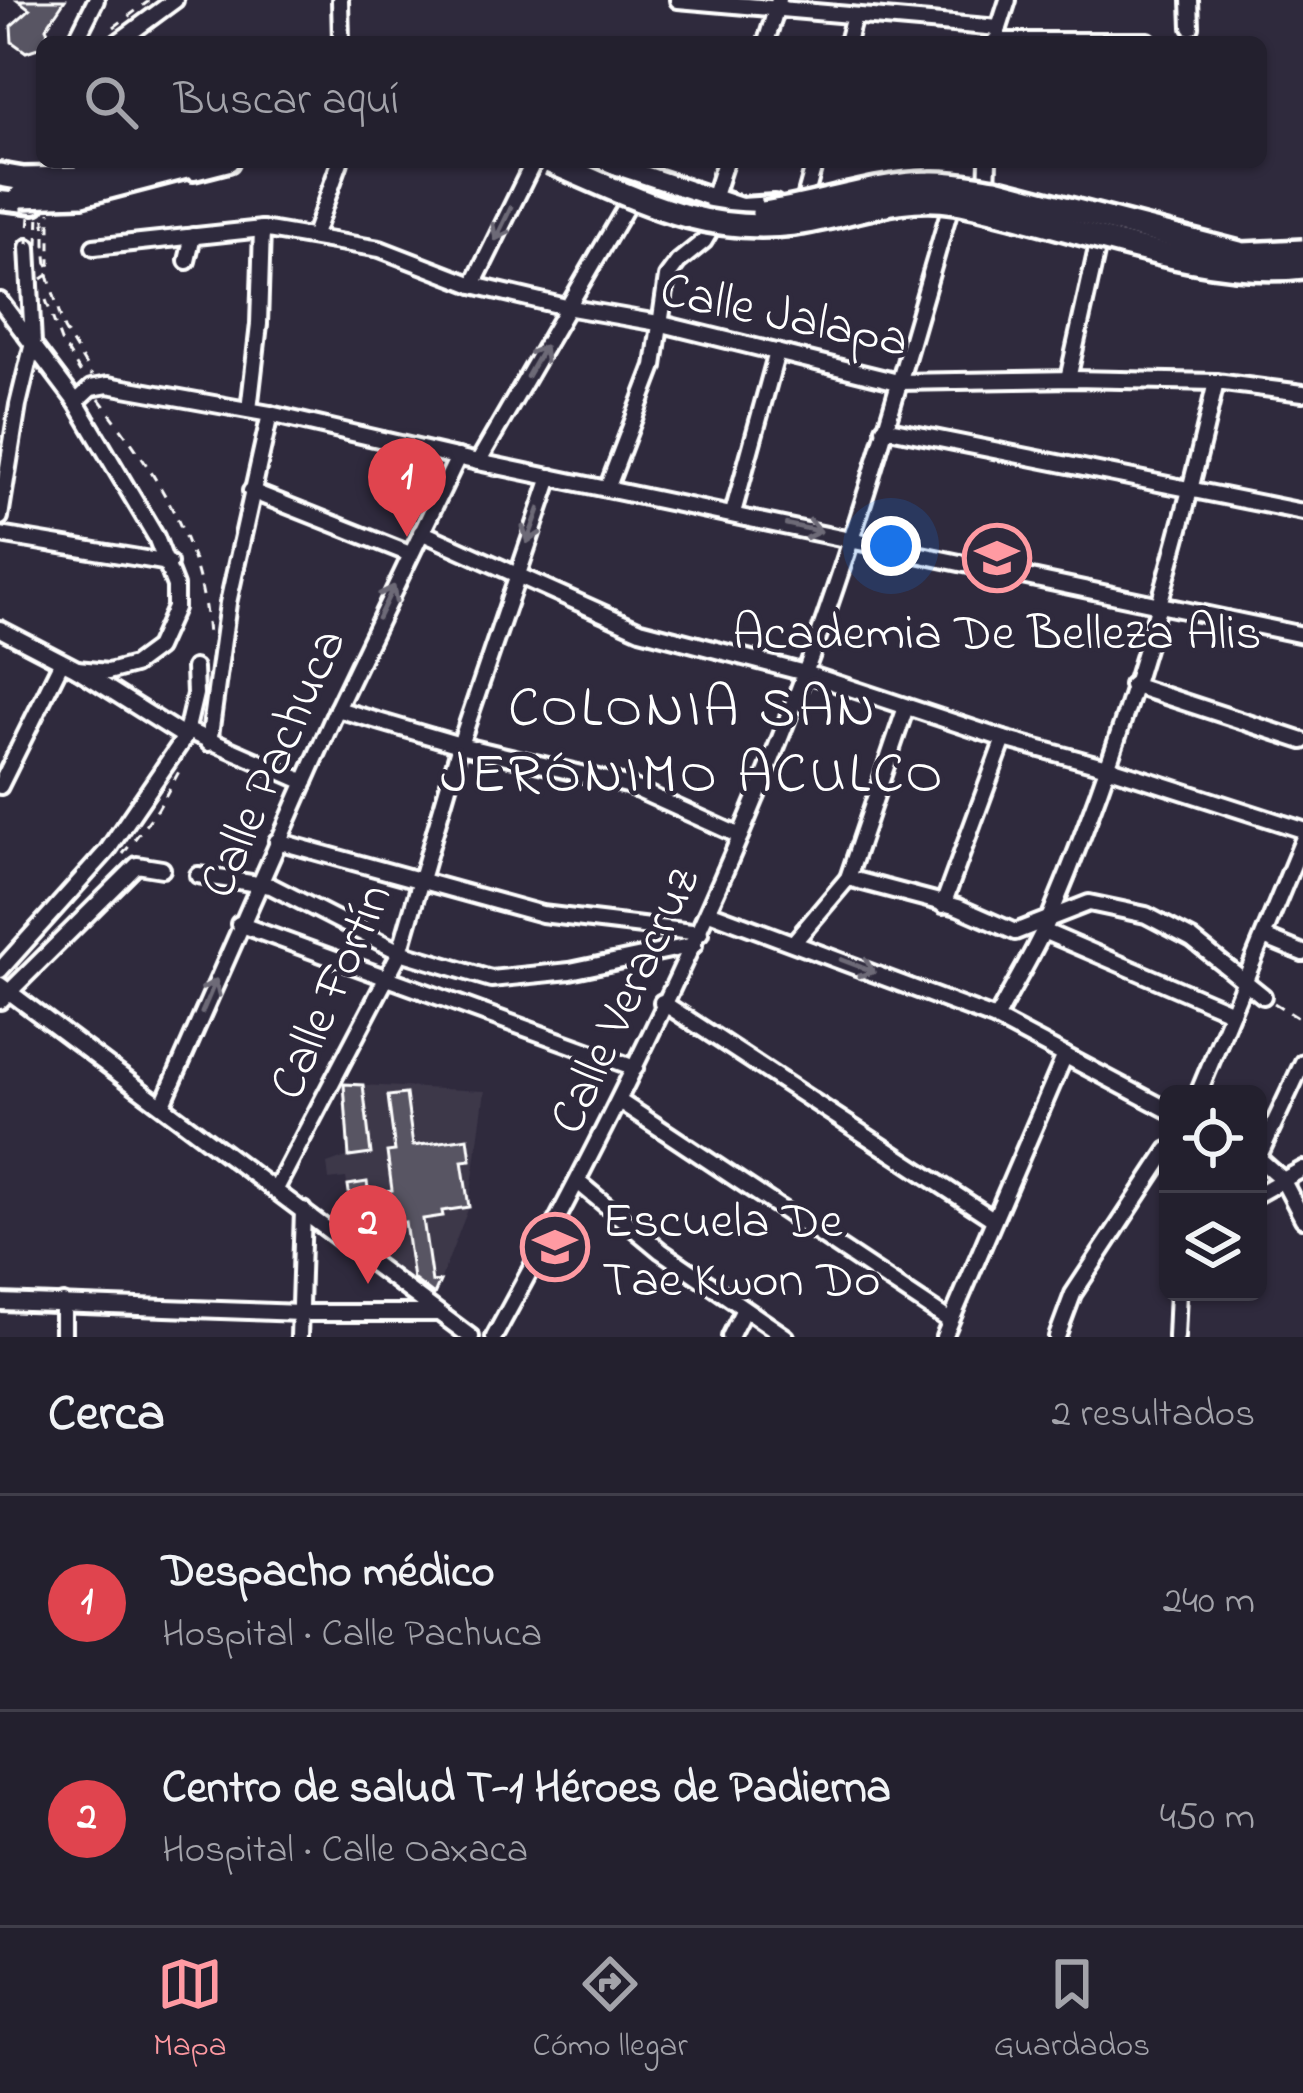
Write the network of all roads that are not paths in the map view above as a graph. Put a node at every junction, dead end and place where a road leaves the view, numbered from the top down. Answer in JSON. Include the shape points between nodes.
{"nodes":[{"id":1,"x":96,"y":0,"type":"edge"},
{"id":2,"x":175,"y":0,"type":"edge"},
{"id":3,"x":340,"y":0,"type":"edge"},
{"id":4,"x":678,"y":0,"type":"edge"},
{"id":5,"x":1008,"y":0,"type":"edge"},
{"id":6,"x":1190,"y":0,"type":"edge"},
{"id":7,"x":777,"y":5,"type":"edge"},
{"id":8,"x":854,"y":16,"type":"junction"},
{"id":9,"x":1191,"y":27,"type":"dead end"},
{"id":10,"x":78,"y":36,"type":"edge"},
{"id":11,"x":117,"y":36,"type":"edge"},
{"id":12,"x":341,"y":36,"type":"edge"},
{"id":13,"x":768,"y":36,"type":"edge"},
{"id":14,"x":849,"y":36,"type":"edge"},
{"id":15,"x":989,"y":36,"type":"edge"},
{"id":16,"x":996,"y":36,"type":"edge"},
{"id":17,"x":72,"y":168,"type":"edge"},
{"id":18,"x":119,"y":168,"type":"edge"},
{"id":19,"x":182,"y":168,"type":"edge"},
{"id":20,"x":206,"y":168,"type":"edge"},
{"id":21,"x":338,"y":168,"type":"edge"},
{"id":22,"x":529,"y":168,"type":"edge"},
{"id":23,"x":547,"y":168,"type":"edge"},
{"id":24,"x":565,"y":168,"type":"edge"},
{"id":25,"x":594,"y":168,"type":"edge"},
{"id":26,"x":623,"y":168,"type":"edge"},
{"id":27,"x":723,"y":168,"type":"edge"},
{"id":28,"x":813,"y":168,"type":"edge"},
{"id":29,"x":988,"y":168,"type":"edge"},
{"id":30,"x":0,"y":171,"type":"edge"},
{"id":31,"x":867,"y":188,"type":"junction"},
{"id":32,"x":987,"y":188,"type":"junction"},
{"id":33,"x":843,"y":194,"type":"junction"},
{"id":34,"x":0,"y":195,"type":"edge"},
{"id":35,"x":713,"y":199,"type":"junction"},
{"id":36,"x":630,"y":200,"type":"junction"},
{"id":37,"x":804,"y":202,"type":"junction"},
{"id":38,"x":951,"y":205,"type":"junction"},
{"id":39,"x":874,"y":211,"type":"junction"},
{"id":40,"x":262,"y":229,"type":"junction"},
{"id":41,"x":711,"y":229,"type":"junction"},
{"id":42,"x":314,"y":235,"type":"junction"},
{"id":43,"x":193,"y":236,"type":"junction"},
{"id":44,"x":1098,"y":244,"type":"junction"},
{"id":45,"x":37,"y":246,"type":"road end"},
{"id":46,"x":94,"y":247,"type":"dead end"},
{"id":47,"x":1303,"y":249,"type":"edge"},
{"id":48,"x":187,"y":262,"type":"dead end"},
{"id":49,"x":1303,"y":270,"type":"edge"},
{"id":50,"x":473,"y":285,"type":"junction"},
{"id":51,"x":0,"y":301,"type":"edge"},
{"id":52,"x":566,"y":307,"type":"junction"},
{"id":53,"x":658,"y":322,"type":"junction"},
{"id":54,"x":33,"y":343,"type":"junction"},
{"id":55,"x":777,"y":352,"type":"junction"},
{"id":56,"x":1068,"y":380,"type":"junction"},
{"id":57,"x":898,"y":382,"type":"junction"},
{"id":58,"x":1216,"y":382,"type":"junction"},
{"id":59,"x":1303,"y":393,"type":"edge"},
{"id":60,"x":0,"y":402,"type":"edge"},
{"id":61,"x":76,"y":402,"type":"junction"},
{"id":62,"x":18,"y":405,"type":"junction"},
{"id":63,"x":249,"y":410,"type":"junction"},
{"id":64,"x":270,"y":414,"type":"junction"},
{"id":65,"x":884,"y":428,"type":"junction"},
{"id":66,"x":458,"y":458,"type":"junction"},
{"id":67,"x":478,"y":462,"type":"junction"},
{"id":68,"x":551,"y":477,"type":"junction"},
{"id":69,"x":607,"y":489,"type":"junction"},
{"id":70,"x":251,"y":490,"type":"junction"},
{"id":71,"x":1191,"y":492,"type":"junction"},
{"id":72,"x":1303,"y":512,"type":"edge"},
{"id":73,"x":734,"y":513,"type":"junction"},
{"id":74,"x":0,"y":517,"type":"edge"},
{"id":75,"x":422,"y":532,"type":"junction"},
{"id":76,"x":0,"y":535,"type":"edge"},
{"id":77,"x":852,"y":538,"type":"junction"},
{"id":78,"x":410,"y":554,"type":"junction"},
{"id":79,"x":169,"y":563,"type":"junction"},
{"id":80,"x":515,"y":576,"type":"junction"},
{"id":81,"x":1157,"y":605,"type":"junction"},
{"id":82,"x":0,"y":629,"type":"edge"},
{"id":83,"x":1303,"y":635,"type":"edge"},
{"id":84,"x":61,"y":663,"type":"junction"},
{"id":85,"x":194,"y":668,"type":"dead end"},
{"id":86,"x":77,"y":670,"type":"junction"},
{"id":87,"x":805,"y":673,"type":"junction"},
{"id":88,"x":1132,"y":685,"type":"junction"},
{"id":89,"x":906,"y":707,"type":"junction"},
{"id":90,"x":337,"y":709,"type":"junction"},
{"id":91,"x":186,"y":734,"type":"junction"},
{"id":92,"x":1004,"y":739,"type":"junction"},
{"id":93,"x":1303,"y":741,"type":"edge"},
{"id":94,"x":208,"y":743,"type":"junction"},
{"id":95,"x":460,"y":745,"type":"junction"},
{"id":96,"x":1107,"y":767,"type":"junction"},
{"id":97,"x":305,"y":782,"type":"junction"},
{"id":98,"x":0,"y":786,"type":"edge"},
{"id":99,"x":1303,"y":830,"type":"edge"},
{"id":100,"x":740,"y":836,"type":"junction"},
{"id":101,"x":1303,"y":840,"type":"edge"},
{"id":102,"x":278,"y":841,"type":"junction"},
{"id":103,"x":162,"y":869,"type":"dead end"},
{"id":104,"x":198,"y":874,"type":"dead end"},
{"id":105,"x":848,"y":878,"type":"junction"},
{"id":106,"x":420,"y":883,"type":"junction"},
{"id":107,"x":259,"y":884,"type":"junction"},
{"id":108,"x":943,"y":905,"type":"junction"},
{"id":109,"x":709,"y":912,"type":"junction"},
{"id":110,"x":239,"y":924,"type":"junction"},
{"id":111,"x":1046,"y":924,"type":"junction"},
{"id":112,"x":1264,"y":937,"type":"junction"},
{"id":113,"x":697,"y":939,"type":"junction"},
{"id":114,"x":794,"y":942,"type":"junction"},
{"id":115,"x":400,"y":952,"type":"junction"},
{"id":116,"x":1303,"y":953,"type":"edge"},
{"id":117,"x":0,"y":970,"type":"edge"},
{"id":118,"x":388,"y":977,"type":"junction"},
{"id":119,"x":1245,"y":985,"type":"junction"},
{"id":120,"x":4,"y":993,"type":"edge"},
{"id":121,"x":1263,"y":996,"type":"road end"},
{"id":122,"x":662,"y":1002,"type":"junction"},
{"id":123,"x":1232,"y":1012,"type":"junction"},
{"id":124,"x":996,"y":1019,"type":"junction"},
{"id":125,"x":1065,"y":1055,"type":"junction"},
{"id":126,"x":1303,"y":1062,"type":"edge"},
{"id":127,"x":634,"y":1068,"type":"junction"},
{"id":128,"x":1202,"y":1085,"type":"edge"},
{"id":129,"x":619,"y":1101,"type":"junction"},
{"id":130,"x":163,"y":1104,"type":"junction"},
{"id":131,"x":1159,"y":1105,"type":"edge"},
{"id":132,"x":1267,"y":1139,"type":"edge"},
{"id":133,"x":1159,"y":1164,"type":"edge"},
{"id":134,"x":1267,"y":1166,"type":"edge"},
{"id":135,"x":1303,"y":1169,"type":"edge"},
{"id":136,"x":1282,"y":1180,"type":"junction"},
{"id":137,"x":578,"y":1182,"type":"junction"},
{"id":138,"x":276,"y":1189,"type":"junction"},
{"id":139,"x":1260,"y":1193,"type":"edge"},
{"id":140,"x":304,"y":1210,"type":"junction"},
{"id":141,"x":993,"y":1219,"type":"junction"},
{"id":142,"x":1303,"y":1219,"type":"edge"},
{"id":143,"x":1178,"y":1301,"type":"edge"},
{"id":144,"x":0,"y":1302,"type":"edge"},
{"id":145,"x":63,"y":1303,"type":"junction"},
{"id":146,"x":744,"y":1309,"type":"junction"},
{"id":147,"x":300,"y":1312,"type":"junction"},
{"id":148,"x":438,"y":1312,"type":"junction"},
{"id":149,"x":950,"y":1321,"type":"junction"},
{"id":150,"x":63,"y":1337,"type":"edge"},
{"id":151,"x":299,"y":1337,"type":"edge"},
{"id":152,"x":471,"y":1337,"type":"edge"},
{"id":153,"x":494,"y":1337,"type":"edge"},
{"id":154,"x":730,"y":1337,"type":"edge"},
{"id":155,"x":785,"y":1337,"type":"edge"},
{"id":156,"x":944,"y":1337,"type":"edge"},
{"id":157,"x":1057,"y":1337,"type":"edge"},
{"id":158,"x":1176,"y":1337,"type":"edge"}],
"edges":[{"from":1,"to":10,"type":"street"},
{"from":2,"to":11,"type":"street"},
{"from":3,"to":12,"type":"street"},
{"from":4,"to":7,"type":"street"},
{"from":5,"to":16,"type":"street"},
{"from":6,"to":9,"type":"street"},
{"from":7,"to":8,"type":"street"},
{"from":7,"to":13,"type":"street"},
{"from":8,"to":14,"type":"street"},
{"from":8,"to":15,"type":"street"},
{"from":17,"to":30,"type":"main road"},
{"from":18,"to":30,"type":"highway","bridge":true,"via":[[76,178]]},
{"from":19,"to":34,"type":"highway","bridge":true,"via":[[82,194]]},
{"from":20,"to":34,"type":"main road","via":[[67,204]]},
{"from":21,"to":42,"type":"street"},
{"from":22,"to":50,"type":"street","one_way":true},
{"from":23,"to":36,"type":"main road"},
{"from":24,"to":49,"type":"highway","bridge":true,"via":[[718,226],[799,223],[927,199],[1241,269]]},
{"from":25,"to":47,"type":"highway","bridge":true,"via":[[725,214],[943,183],[1243,254]]},
{"from":26,"to":35,"type":"main road"},
{"from":27,"to":35,"type":"street"},
{"from":28,"to":37,"type":"street"},
{"from":29,"to":32,"type":"street"},
{"from":31,"to":32,"type":"main road","via":[[933,180]]},
{"from":31,"to":33,"type":"main road"},
{"from":31,"to":39,"type":"main road","via":[[865,203]]},
{"from":32,"to":47,"type":"main road","via":[[1244,253]]},
{"from":33,"to":37,"type":"main road"},
{"from":33,"to":41,"type":"main road","via":[[825,204],[748,212]]},
{"from":35,"to":37,"type":"main road","via":[[741,207]]},
{"from":35,"to":41,"type":"street"},
{"from":36,"to":41,"type":"main road"},
{"from":36,"to":52,"type":"street"},
{"from":38,"to":39,"type":"main road"},
{"from":38,"to":44,"type":"main road"},
{"from":38,"to":57,"type":"street","name":"Calle Veracruz"},
{"from":39,"to":41,"type":"main road","via":[[789,230]]},
{"from":40,"to":42,"type":"street","name":"Calle Jalapa"},
{"from":40,"to":43,"type":"street","name":"Calle Jalapa"},
{"from":40,"to":63,"type":"street"},
{"from":41,"to":53,"type":"street","via":[[667,277]]},
{"from":42,"to":50,"type":"street","name":"Calle Jalapa","via":[[380,249]]},
{"from":43,"to":46,"type":"street","name":"Calle Jalapa"},
{"from":43,"to":48,"type":"street"},
{"from":44,"to":49,"type":"main road","via":[[1258,277]]},
{"from":44,"to":56,"type":"street"},
{"from":45,"to":54,"type":"street"},
{"from":50,"to":52,"type":"street","name":"Calle Jalapa"},
{"from":51,"to":54,"type":"street"},
{"from":52,"to":53,"type":"street","name":"Calle Jalapa"},
{"from":67,"to":52,"type":"street","one_way":true},
{"from":53,"to":55,"type":"street","name":"Calle Jalapa"},
{"from":53,"to":69,"type":"street","via":[[654,366]]},
{"from":54,"to":61,"type":"street"},
{"from":54,"to":62,"type":"street"},
{"from":55,"to":57,"type":"street","name":"Calle Jalapa"},
{"from":55,"to":73,"type":"street"},
{"from":56,"to":57,"type":"street","name":"Calle Jalapa"},
{"from":56,"to":58,"type":"street","name":"Calle Jalapa"},
{"from":57,"to":65,"type":"street","name":"Calle Veracruz"},
{"from":58,"to":59,"type":"street","name":"Calle Jalapa"},
{"from":58,"to":71,"type":"street"},
{"from":60,"to":62,"type":"street"},
{"from":61,"to":63,"type":"street","via":[[100,386]]},
{"from":61,"to":79,"type":"street"},
{"from":62,"to":74,"type":"street"},
{"from":63,"to":64,"type":"street"},
{"from":64,"to":66,"type":"street"},
{"from":64,"to":70,"type":"street"},
{"from":65,"to":71,"type":"street"},
{"from":65,"to":77,"type":"street","name":"Calle Veracruz"},
{"from":66,"to":67,"type":"street"},
{"from":66,"to":75,"type":"street","name":"Calle Pachuca"},
{"from":67,"to":68,"type":"street"},
{"from":68,"to":69,"type":"street"},
{"from":68,"to":80,"type":"street","name":"Calle Fortín","one_way":true},
{"from":69,"to":73,"type":"street"},
{"from":70,"to":78,"type":"street"},
{"from":70,"to":94,"type":"street"},
{"from":71,"to":72,"type":"street"},
{"from":71,"to":81,"type":"street"},
{"from":73,"to":77,"type":"street","one_way":true},
{"from":75,"to":78,"type":"street","name":"Calle Pachuca"},
{"from":75,"to":80,"type":"street"},
{"from":76,"to":79,"type":"street"},
{"from":77,"to":81,"type":"street"},
{"from":77,"to":87,"type":"street","name":"Calle Veracruz"},
{"from":90,"to":78,"type":"street","name":"Calle Pachuca","one_way":true},
{"from":79,"to":86,"type":"street","via":[[175,608],[157,648],[134,665]]},
{"from":80,"to":87,"type":"street","via":[[640,630]]},
{"from":80,"to":95,"type":"street","name":"Calle Fortín"},
{"from":81,"to":83,"type":"street"},
{"from":81,"to":88,"type":"street"},
{"from":82,"to":84,"type":"street"},
{"from":84,"to":86,"type":"street"},
{"from":84,"to":98,"type":"street"},
{"from":85,"to":91,"type":"street"},
{"from":86,"to":91,"type":"street"},
{"from":87,"to":89,"type":"street"},
{"from":87,"to":100,"type":"street","name":"Calle Veracruz"},
{"from":88,"to":93,"type":"street"},
{"from":88,"to":96,"type":"street"},
{"from":89,"to":92,"type":"street"},
{"from":89,"to":105,"type":"street"},
{"from":90,"to":95,"type":"street"},
{"from":90,"to":97,"type":"street","name":"Calle Pachuca"},
{"from":91,"to":94,"type":"street"},
{"from":91,"to":117,"type":"street","via":[[107,851]]},
{"from":92,"to":96,"type":"street"},
{"from":92,"to":108,"type":"street"},
{"from":94,"to":97,"type":"street"},
{"from":95,"to":100,"type":"street","via":[[628,785]]},
{"from":95,"to":106,"type":"street","name":"Calle Fortín"},
{"from":96,"to":99,"type":"street"},
{"from":96,"to":111,"type":"street"},
{"from":97,"to":102,"type":"street","name":"Calle Pachuca"},
{"from":100,"to":109,"type":"street","name":"Calle Veracruz"},
{"from":101,"to":112,"type":"street"},
{"from":102,"to":106,"type":"street"},
{"from":102,"to":107,"type":"street","name":"Calle Pachuca"},
{"from":103,"to":120,"type":"street","via":[[137,865]]},
{"from":104,"to":107,"type":"street"},
{"from":105,"to":108,"type":"street"},
{"from":105,"to":114,"type":"street"},
{"from":106,"to":113,"type":"street","via":[[542,914]]},
{"from":106,"to":115,"type":"street","name":"Calle Fortín"},
{"from":107,"to":110,"type":"street","name":"Calle Pachuca"},
{"from":107,"to":115,"type":"street"},
{"from":108,"to":111,"type":"street","via":[[1016,932]]},
{"from":109,"to":113,"type":"street","name":"Calle Veracruz"},
{"from":109,"to":114,"type":"street"},
{"from":110,"to":118,"type":"street"},
{"from":130,"to":110,"type":"street","name":"Calle Pachuca","one_way":true},
{"from":111,"to":119,"type":"street","via":[[1089,903],[1146,914],[1192,939]]},
{"from":111,"to":123,"type":"street"},
{"from":111,"to":124,"type":"street"},
{"from":112,"to":116,"type":"street"},
{"from":112,"to":119,"type":"street"},
{"from":113,"to":115,"type":"street","via":[[570,971],[491,979]]},
{"from":113,"to":122,"type":"street","name":"Calle Veracruz"},
{"from":114,"to":124,"type":"street","one_way":true},
{"from":115,"to":118,"type":"street","name":"Calle Fortín"},
{"from":118,"to":127,"type":"street"},
{"from":118,"to":138,"type":"street","name":"Calle Fortín"},
{"from":119,"to":121,"type":"street"},
{"from":119,"to":123,"type":"street"},
{"from":120,"to":130,"type":"street"},
{"from":122,"to":127,"type":"street","name":"Calle Veracruz"},
{"from":122,"to":141,"type":"street"},
{"from":123,"to":128,"type":"street"},
{"from":124,"to":125,"type":"street"},
{"from":125,"to":131,"type":"street"},
{"from":125,"to":141,"type":"street"},
{"from":126,"to":132,"type":"street"},
{"from":127,"to":129,"type":"street","name":"Calle Veracruz"},
{"from":129,"to":137,"type":"street","name":"Calle Veracruz"},
{"from":129,"to":149,"type":"street"},
{"from":130,"to":138,"type":"street"},
{"from":133,"to":157,"type":"street","via":[[1072,1294]]},
{"from":134,"to":136,"type":"street"},
{"from":135,"to":136,"type":"street"},
{"from":136,"to":139,"type":"street"},
{"from":136,"to":142,"type":"street"},
{"from":137,"to":146,"type":"street"},
{"from":137,"to":153,"type":"street","name":"Calle Veracruz"},
{"from":138,"to":140,"type":"street"},
{"from":140,"to":147,"type":"street"},
{"from":140,"to":148,"type":"street"},
{"from":141,"to":149,"type":"street"},
{"from":143,"to":158,"type":"street"},
{"from":144,"to":145,"type":"street"},
{"from":145,"to":147,"type":"street"},
{"from":145,"to":150,"type":"street"},
{"from":146,"to":154,"type":"street"},
{"from":146,"to":155,"type":"street"},
{"from":147,"to":148,"type":"street"},
{"from":147,"to":151,"type":"street"},
{"from":148,"to":152,"type":"street"},
{"from":149,"to":156,"type":"street"}]}
